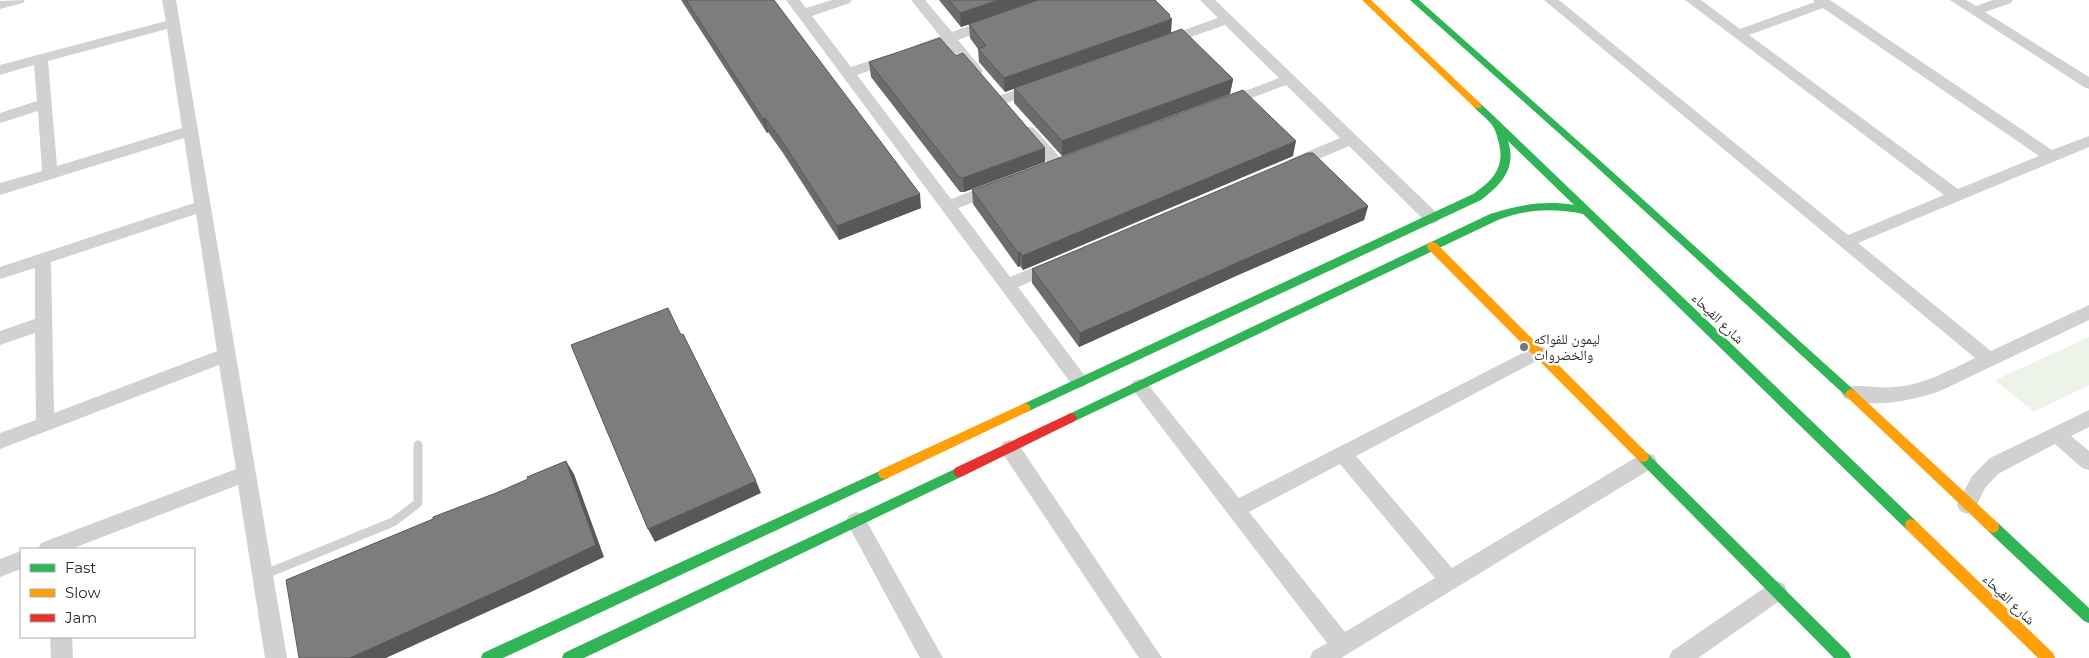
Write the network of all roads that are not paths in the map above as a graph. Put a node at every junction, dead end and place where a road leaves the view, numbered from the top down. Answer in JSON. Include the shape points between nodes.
{"nodes":[{"id":1,"x":18,"y":0,"type":"edge"},
{"id":2,"x":170,"y":0,"type":"edge"},
{"id":3,"x":793,"y":0,"type":"edge"},
{"id":4,"x":845,"y":0,"type":"edge"},
{"id":5,"x":918,"y":0,"type":"edge"},
{"id":6,"x":1206,"y":0,"type":"edge"},
{"id":7,"x":1366,"y":0,"type":"edge"},
{"id":8,"x":1414,"y":0,"type":"edge"},
{"id":9,"x":1692,"y":0,"type":"edge"},
{"id":10,"x":1957,"y":0,"type":"edge"},
{"id":11,"x":2006,"y":0,"type":"edge"},
{"id":12,"x":1555,"y":1,"type":"edge"},
{"id":13,"x":1822,"y":2,"type":"edge"},
{"id":14,"x":0,"y":5,"type":"edge"},
{"id":15,"x":1974,"y":11,"type":"junction"},
{"id":16,"x":803,"y":14,"type":"junction"},
{"id":17,"x":1003,"y":19,"type":"edge"},
{"id":18,"x":1227,"y":20,"type":"junction"},
{"id":19,"x":173,"y":23,"type":"junction"},
{"id":20,"x":1739,"y":34,"type":"junction"},
{"id":21,"x":948,"y":38,"type":"junction"},
{"id":22,"x":1152,"y":46,"type":"edge"},
{"id":23,"x":42,"y":59,"type":"junction"},
{"id":24,"x":0,"y":70,"type":"edge"},
{"id":25,"x":848,"y":73,"type":"junction"},
{"id":26,"x":1289,"y":79,"type":"junction"},
{"id":27,"x":2088,"y":81,"type":"edge"},
{"id":28,"x":1048,"y":83,"type":"edge"},
{"id":29,"x":1001,"y":100,"type":"junction"},
{"id":30,"x":45,"y":104,"type":"junction"},
{"id":31,"x":1215,"y":107,"type":"edge"},
{"id":32,"x":0,"y":118,"type":"edge"},
{"id":33,"x":1496,"y":123,"type":"junction"},
{"id":34,"x":191,"y":131,"type":"junction"},
{"id":35,"x":1351,"y":139,"type":"junction"},
{"id":36,"x":2089,"y":141,"type":"edge"},
{"id":37,"x":2051,"y":157,"type":"junction"},
{"id":38,"x":1076,"y":158,"type":"edge"},
{"id":39,"x":1058,"y":165,"type":"junction"},
{"id":40,"x":1278,"y":170,"type":"edge"},
{"id":41,"x":1039,"y":172,"type":"edge"},
{"id":42,"x":50,"y":174,"type":"junction"},
{"id":43,"x":1003,"y":186,"type":"edge"},
{"id":44,"x":0,"y":189,"type":"edge"},
{"id":45,"x":1957,"y":196,"type":"junction"},
{"id":46,"x":203,"y":206,"type":"junction"},
{"id":47,"x":948,"y":206,"type":"junction"},
{"id":48,"x":1586,"y":211,"type":"junction"},
{"id":49,"x":1432,"y":218,"type":"junction"},
{"id":50,"x":1846,"y":242,"type":"junction"},
{"id":51,"x":1432,"y":246,"type":"junction"},
{"id":52,"x":1070,"y":258,"type":"edge"},
{"id":53,"x":42,"y":259,"type":"junction"},
{"id":54,"x":0,"y":272,"type":"edge"},
{"id":55,"x":1007,"y":285,"type":"junction"},
{"id":56,"x":2089,"y":312,"type":"edge"},
{"id":57,"x":44,"y":323,"type":"junction"},
{"id":58,"x":1233,"y":326,"type":"junction"},
{"id":59,"x":0,"y":338,"type":"edge"},
{"id":60,"x":1538,"y":352,"type":"junction"},
{"id":61,"x":227,"y":355,"type":"junction"},
{"id":62,"x":1988,"y":359,"type":"junction"},
{"id":63,"x":1079,"y":381,"type":"junction"},
{"id":64,"x":1139,"y":386,"type":"junction"},
{"id":65,"x":1850,"y":393,"type":"junction"},
{"id":66,"x":2089,"y":418,"type":"edge"},
{"id":67,"x":45,"y":424,"type":"junction"},
{"id":68,"x":2056,"y":434,"type":"junction"},
{"id":69,"x":0,"y":441,"type":"edge"},
{"id":70,"x":418,"y":445,"type":"dead end"},
{"id":71,"x":1010,"y":448,"type":"junction"},
{"id":72,"x":1342,"y":454,"type":"junction"},
{"id":73,"x":1647,"y":461,"type":"junction"},
{"id":74,"x":2089,"y":462,"type":"edge"},
{"id":75,"x":246,"y":474,"type":"junction"},
{"id":76,"x":1968,"y":504,"type":"junction"},
{"id":77,"x":1236,"y":509,"type":"junction"},
{"id":78,"x":856,"y":521,"type":"junction"},
{"id":79,"x":54,"y":548,"type":"edge"},
{"id":80,"x":20,"y":560,"type":"edge"},
{"id":81,"x":0,"y":568,"type":"edge"},
{"id":82,"x":262,"y":575,"type":"junction"},
{"id":83,"x":1450,"y":580,"type":"junction"},
{"id":84,"x":1777,"y":591,"type":"junction"},
{"id":85,"x":2089,"y":617,"type":"edge"},
{"id":86,"x":61,"y":638,"type":"edge"},
{"id":87,"x":1342,"y":645,"type":"junction"},
{"id":88,"x":62,"y":658,"type":"edge"},
{"id":89,"x":276,"y":658,"type":"edge"},
{"id":90,"x":488,"y":658,"type":"edge"},
{"id":91,"x":568,"y":658,"type":"edge"},
{"id":92,"x":932,"y":658,"type":"edge"},
{"id":93,"x":1151,"y":658,"type":"edge"},
{"id":94,"x":1321,"y":658,"type":"edge"},
{"id":95,"x":1680,"y":658,"type":"edge"},
{"id":96,"x":1844,"y":658,"type":"edge"},
{"id":97,"x":2048,"y":658,"type":"edge"}],
"edges":[{"from":1,"to":14,"type":"street"},
{"from":2,"to":19,"type":"street"},
{"from":3,"to":16,"type":"street"},
{"from":4,"to":16,"type":"street"},
{"from":5,"to":21,"type":"street"},
{"from":6,"to":18,"type":"street"},
{"from":7,"to":33,"type":"main road","name":"شارع الفيحاء"},
{"from":8,"to":65,"type":"main road"},
{"from":9,"to":20,"type":"street"},
{"from":10,"to":15,"type":"street"},
{"from":11,"to":15,"type":"street"},
{"from":12,"to":50,"type":"street"},
{"from":13,"to":20,"type":"street"},
{"from":13,"to":37,"type":"street"},
{"from":15,"to":27,"type":"street"},
{"from":16,"to":25,"type":"street"},
{"from":17,"to":21,"type":"street"},
{"from":18,"to":22,"type":"street"},
{"from":18,"to":26,"type":"street"},
{"from":19,"to":23,"type":"street"},
{"from":19,"to":34,"type":"street"},
{"from":20,"to":45,"type":"street"},
{"from":21,"to":25,"type":"street"},
{"from":21,"to":29,"type":"street"},
{"from":23,"to":24,"type":"street"},
{"from":23,"to":30,"type":"street"},
{"from":25,"to":47,"type":"street"},
{"from":26,"to":31,"type":"street"},
{"from":26,"to":35,"type":"street"},
{"from":28,"to":29,"type":"street"},
{"from":29,"to":39,"type":"street"},
{"from":30,"to":32,"type":"street"},
{"from":30,"to":42,"type":"street"},
{"from":33,"to":48,"type":"main road","name":"شارع الفيحاء"},
{"from":33,"to":49,"type":"main road","via":[[1508,154],[1507,164],[1497,182],[1489,190]]},
{"from":34,"to":42,"type":"street"},
{"from":34,"to":46,"type":"street"},
{"from":35,"to":40,"type":"street"},
{"from":35,"to":49,"type":"street"},
{"from":36,"to":37,"type":"street"},
{"from":37,"to":45,"type":"street"},
{"from":38,"to":39,"type":"street"},
{"from":39,"to":41,"type":"street"},
{"from":42,"to":44,"type":"street"},
{"from":43,"to":47,"type":"street"},
{"from":45,"to":50,"type":"street"},
{"from":46,"to":53,"type":"street"},
{"from":46,"to":61,"type":"street"},
{"from":47,"to":55,"type":"street"},
{"from":48,"to":51,"type":"main road","via":[[1551,205],[1518,209]]},
{"from":48,"to":97,"type":"main road","name":"شارع الفيحاء"},
{"from":49,"to":58,"type":"main road"},
{"from":50,"to":62,"type":"street"},
{"from":51,"to":58,"type":"main road"},
{"from":51,"to":60,"type":"main road"},
{"from":52,"to":55,"type":"street"},
{"from":53,"to":54,"type":"street"},
{"from":53,"to":57,"type":"street"},
{"from":55,"to":63,"type":"street"},
{"from":56,"to":62,"type":"street"},
{"from":57,"to":59,"type":"street"},
{"from":57,"to":67,"type":"street"},
{"from":58,"to":63,"type":"main road"},
{"from":58,"to":64,"type":"main road"},
{"from":60,"to":72,"type":"street"},
{"from":60,"to":73,"type":"main road"},
{"from":61,"to":67,"type":"street"},
{"from":61,"to":75,"type":"street"},
{"from":62,"to":65,"type":"street","via":[[1917,392],[1882,396]]},
{"from":63,"to":90,"type":"main road"},
{"from":64,"to":71,"type":"main road"},
{"from":64,"to":77,"type":"street"},
{"from":65,"to":76,"type":"main road"},
{"from":66,"to":68,"type":"street"},
{"from":67,"to":69,"type":"street"},
{"from":68,"to":74,"type":"street"},
{"from":68,"to":76,"type":"street","via":[[2012,455],[1983,474]]},
{"from":70,"to":82,"type":"lane","via":[[418,503],[393,522]]},
{"from":71,"to":78,"type":"main road"},
{"from":71,"to":93,"type":"street"},
{"from":72,"to":77,"type":"street"},
{"from":72,"to":83,"type":"street"},
{"from":73,"to":83,"type":"street"},
{"from":73,"to":84,"type":"main road"},
{"from":75,"to":79,"type":"street"},
{"from":75,"to":82,"type":"street"},
{"from":76,"to":85,"type":"main road"},
{"from":77,"to":87,"type":"street"},
{"from":78,"to":91,"type":"main road"},
{"from":78,"to":92,"type":"street"},
{"from":80,"to":81,"type":"street"},
{"from":82,"to":89,"type":"street"},
{"from":83,"to":87,"type":"street"},
{"from":84,"to":95,"type":"street"},
{"from":84,"to":96,"type":"main road"},
{"from":86,"to":88,"type":"street"},
{"from":87,"to":94,"type":"street"}]}
